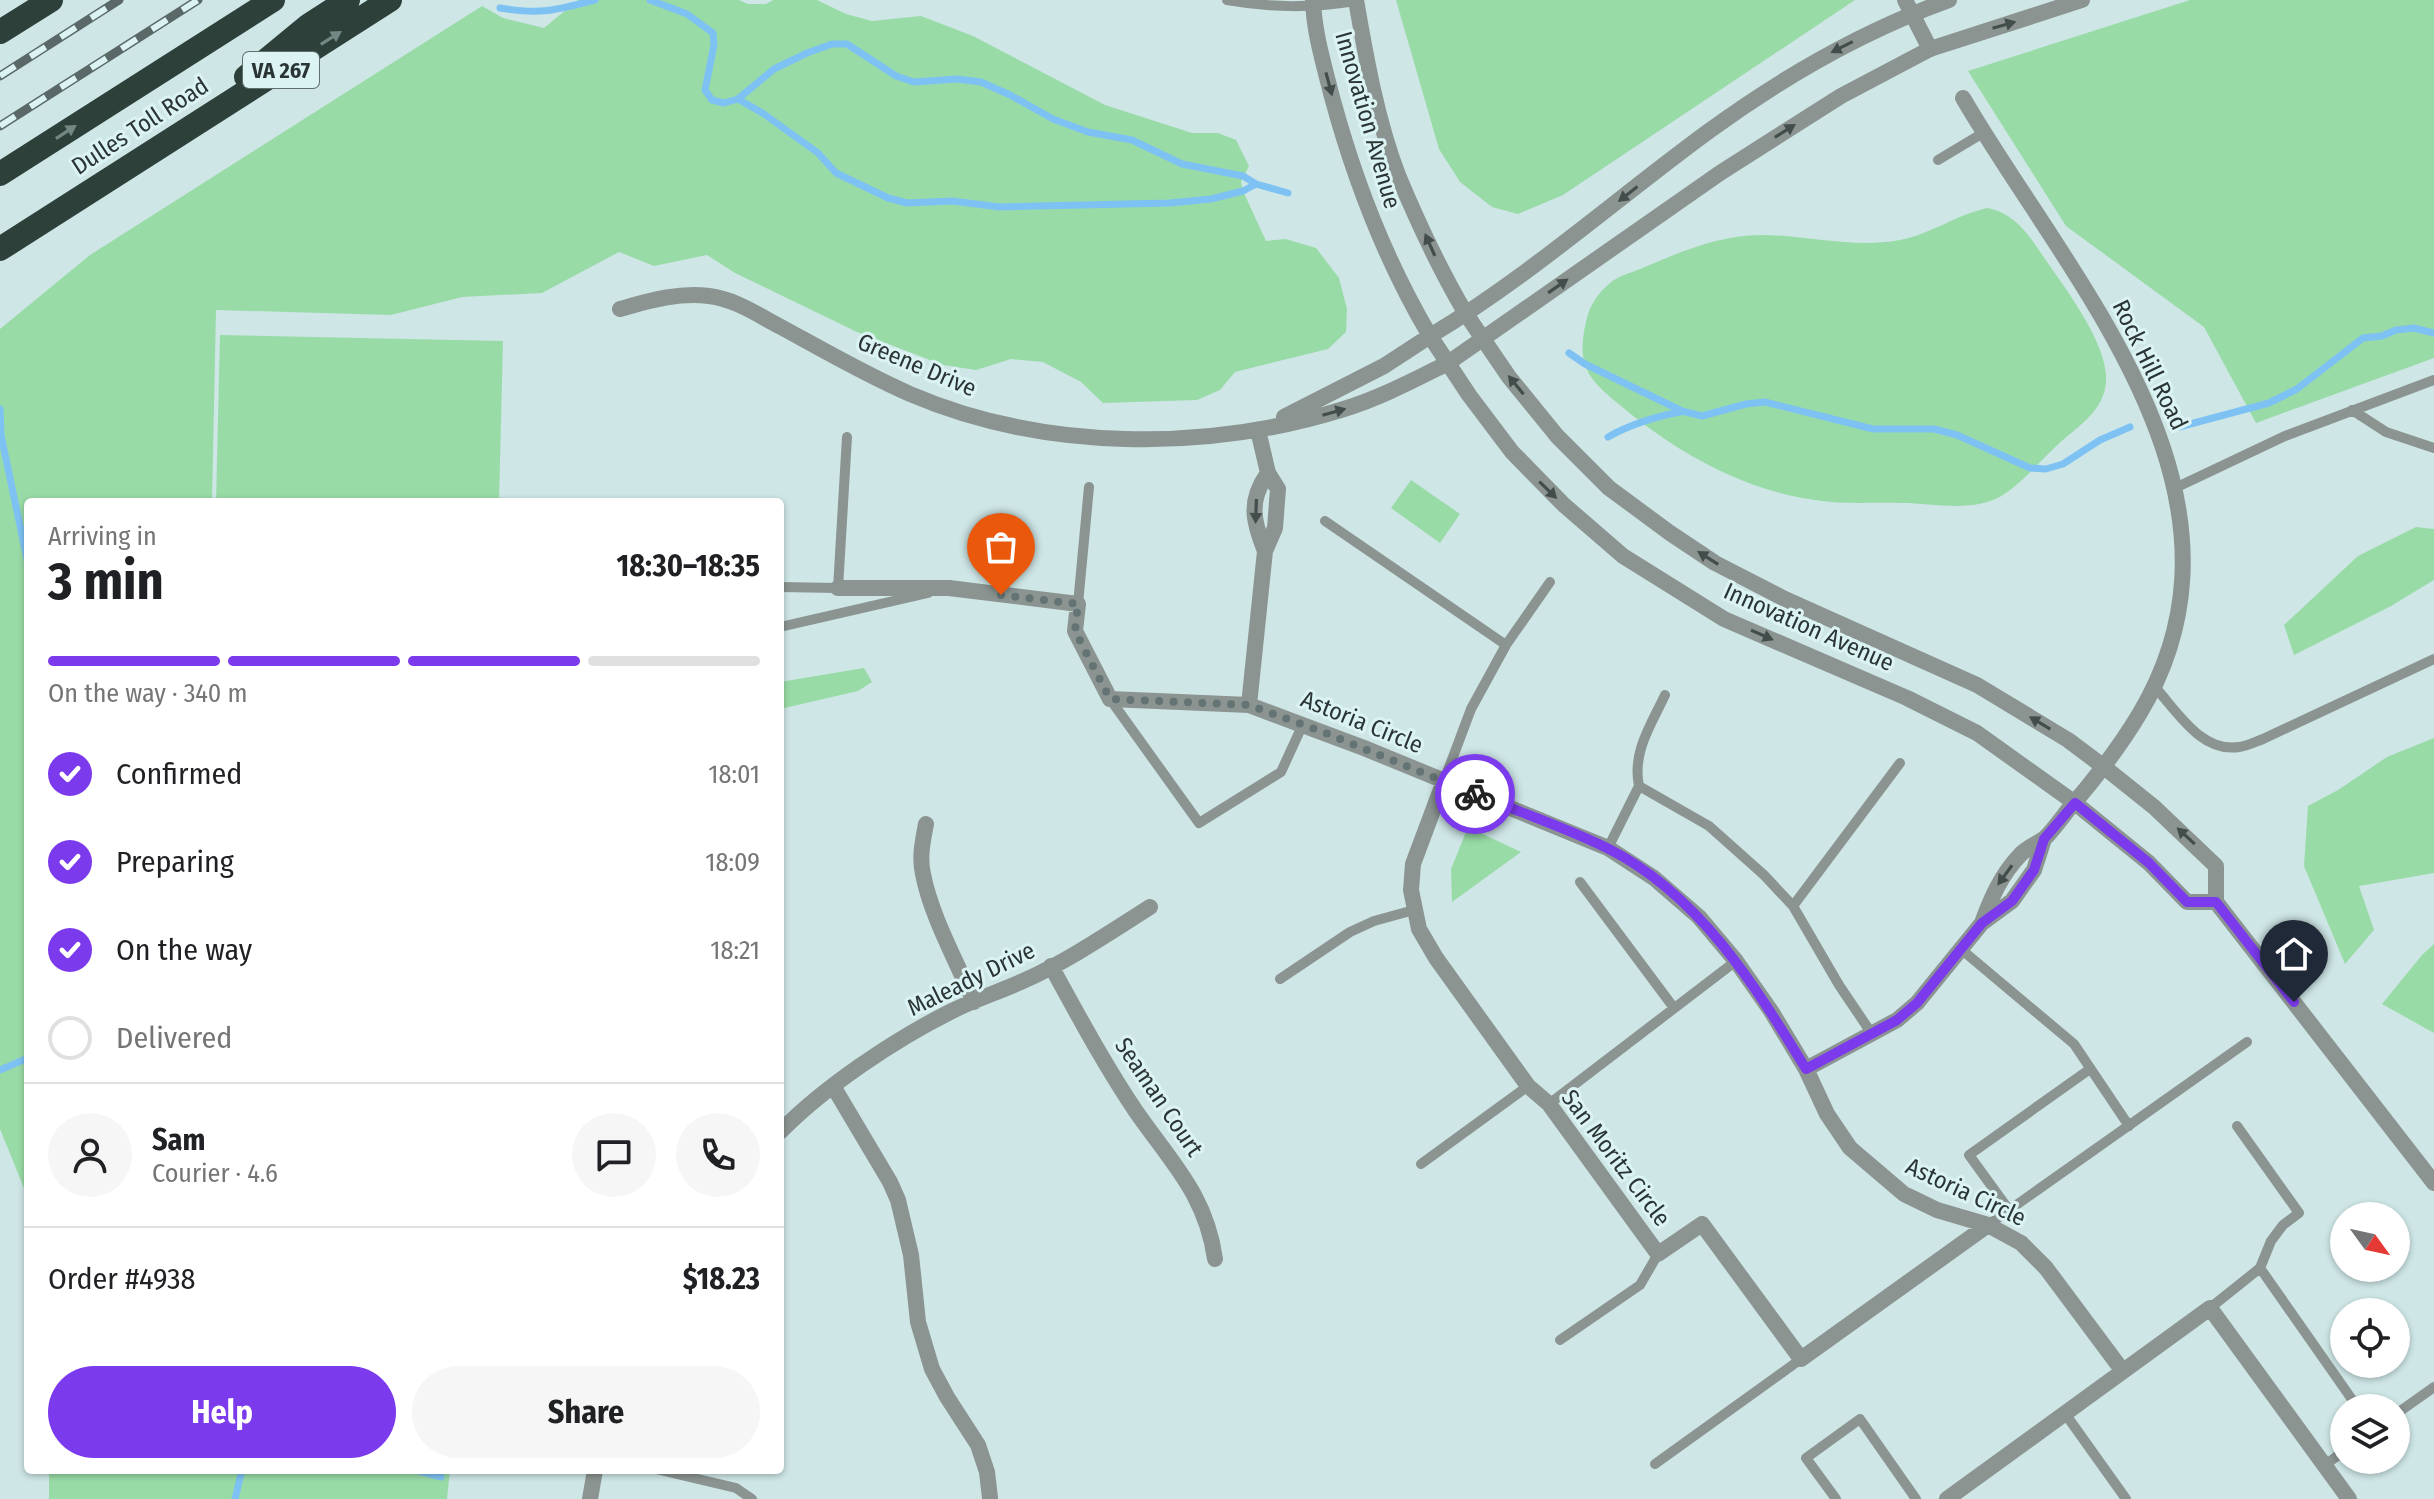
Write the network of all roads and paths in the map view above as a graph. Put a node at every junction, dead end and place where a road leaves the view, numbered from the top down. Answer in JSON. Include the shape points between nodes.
{"nodes":[{"id":1,"x":51,"y":0,"type":"edge"},
{"id":2,"x":273,"y":0,"type":"edge"},
{"id":3,"x":348,"y":0,"type":"edge"},
{"id":4,"x":390,"y":0,"type":"edge"},
{"id":5,"x":1227,"y":0,"type":"edge"},
{"id":6,"x":1356,"y":0,"type":"edge"},
{"id":7,"x":1949,"y":0,"type":"edge"},
{"id":8,"x":2082,"y":0,"type":"edge"},
{"id":9,"x":1313,"y":4,"type":"edge"},
{"id":10,"x":1908,"y":7,"type":"edge"},
{"id":11,"x":0,"y":32,"type":"edge"},
{"id":12,"x":1930,"y":49,"type":"junction"},
{"id":13,"x":1963,"y":98,"type":"dead end"},
{"id":14,"x":1983,"y":133,"type":"junction"},
{"id":15,"x":171,"y":140,"type":"junction"},
{"id":16,"x":1938,"y":160,"type":"dead end"},
{"id":17,"x":0,"y":174,"type":"edge"},
{"id":18,"x":0,"y":249,"type":"edge"},
{"id":19,"x":620,"y":309,"type":"dead end"},
{"id":20,"x":1466,"y":314,"type":"junction"},
{"id":21,"x":1430,"y":336,"type":"junction"},
{"id":22,"x":1483,"y":340,"type":"junction"},
{"id":23,"x":1448,"y":363,"type":"junction"},
{"id":24,"x":2434,"y":380,"type":"edge"},
{"id":25,"x":2352,"y":410,"type":"junction"},
{"id":26,"x":1258,"y":430,"type":"junction"},
{"id":27,"x":847,"y":437,"type":"dead end"},
{"id":28,"x":2434,"y":448,"type":"edge"},
{"id":29,"x":1089,"y":487,"type":"dead end"},
{"id":30,"x":2173,"y":489,"type":"junction"},
{"id":31,"x":1325,"y":521,"type":"dead end"},
{"id":32,"x":1550,"y":582,"type":"dead end"},
{"id":33,"x":784,"y":587,"type":"edge"},
{"id":34,"x":838,"y":588,"type":"junction"},
{"id":35,"x":949,"y":588,"type":"junction"},
{"id":36,"x":1078,"y":604,"type":"junction"},
{"id":37,"x":784,"y":626,"type":"edge"},
{"id":38,"x":1506,"y":645,"type":"junction"},
{"id":39,"x":2434,"y":659,"type":"edge"},
{"id":40,"x":2154,"y":686,"type":"junction"},
{"id":41,"x":1665,"y":695,"type":"dead end"},
{"id":42,"x":1110,"y":699,"type":"junction"},
{"id":43,"x":1249,"y":705,"type":"junction"},
{"id":44,"x":1303,"y":724,"type":"junction"},
{"id":45,"x":1900,"y":763,"type":"dead end"},
{"id":46,"x":2104,"y":767,"type":"junction"},
{"id":47,"x":1444,"y":781,"type":"junction"},
{"id":48,"x":1639,"y":786,"type":"junction"},
{"id":49,"x":2075,"y":803,"type":"junction"},
{"id":50,"x":926,"y":824,"type":"dead end"},
{"id":51,"x":1608,"y":848,"type":"junction"},
{"id":52,"x":1580,"y":882,"type":"dead end"},
{"id":53,"x":2216,"y":902,"type":"junction"},
{"id":54,"x":1793,"y":906,"type":"junction"},
{"id":55,"x":1150,"y":907,"type":"dead end"},
{"id":56,"x":1414,"y":910,"type":"junction"},
{"id":57,"x":1962,"y":950,"type":"junction"},
{"id":58,"x":1736,"y":961,"type":"junction"},
{"id":59,"x":1051,"y":966,"type":"junction"},
{"id":60,"x":1280,"y":979,"type":"dead end"},
{"id":61,"x":974,"y":1002,"type":"junction"},
{"id":62,"x":1674,"y":1008,"type":"junction"},
{"id":63,"x":1872,"y":1034,"type":"junction"},
{"id":64,"x":2247,"y":1042,"type":"dead end"},
{"id":65,"x":1806,"y":1069,"type":"junction"},
{"id":66,"x":2090,"y":1069,"type":"junction"},
{"id":67,"x":833,"y":1086,"type":"junction"},
{"id":68,"x":1528,"y":1086,"type":"junction"},
{"id":69,"x":1549,"y":1104,"type":"junction"},
{"id":70,"x":2129,"y":1126,"type":"junction"},
{"id":71,"x":2237,"y":1126,"type":"dead end"},
{"id":72,"x":784,"y":1129,"type":"edge"},
{"id":73,"x":1421,"y":1164,"type":"dead end"},
{"id":74,"x":2434,"y":1183,"type":"edge"},
{"id":75,"x":2009,"y":1210,"type":"junction"},
{"id":76,"x":1988,"y":1225,"type":"junction"},
{"id":77,"x":1658,"y":1254,"type":"junction"},
{"id":78,"x":1215,"y":1259,"type":"dead end"},
{"id":79,"x":2260,"y":1268,"type":"junction"},
{"id":80,"x":2210,"y":1308,"type":"junction"},
{"id":81,"x":1560,"y":1340,"type":"dead end"},
{"id":82,"x":1801,"y":1359,"type":"junction"},
{"id":83,"x":2122,"y":1370,"type":"junction"},
{"id":84,"x":2434,"y":1387,"type":"edge"},
{"id":85,"x":2348,"y":1394,"type":"edge"},
{"id":86,"x":2410,"y":1404,"type":"edge"},
{"id":87,"x":2064,"y":1412,"type":"junction"},
{"id":88,"x":2330,"y":1461,"type":"edge"},
{"id":89,"x":1655,"y":1464,"type":"dead end"},
{"id":90,"x":2325,"y":1465,"type":"junction"},
{"id":91,"x":594,"y":1474,"type":"edge"},
{"id":92,"x":677,"y":1474,"type":"edge"},
{"id":93,"x":990,"y":1498,"type":"edge"},
{"id":94,"x":590,"y":1499,"type":"edge"},
{"id":95,"x":752,"y":1499,"type":"edge"},
{"id":96,"x":1836,"y":1499,"type":"edge"},
{"id":97,"x":1916,"y":1499,"type":"edge"},
{"id":98,"x":1947,"y":1499,"type":"edge"},
{"id":99,"x":2126,"y":1499,"type":"edge"},
{"id":100,"x":2349,"y":1499,"type":"edge"}],
"edges":[{"from":1,"to":11,"type":"highway"},
{"from":17,"to":2,"type":"highway","one_way":true},
{"from":3,"to":15,"type":"highway","via":[[309,25]]},
{"from":15,"to":4,"type":"highway","name":"Dulles Toll Road","number":"VA 267","one_way":true},
{"from":5,"to":9,"type":"lane","via":[[1260,6]]},
{"from":6,"to":9,"type":"lane"},
{"from":20,"to":6,"type":"street","name":"Innovation Avenue","one_way":true,"via":[[1397,173]]},
{"from":7,"to":10,"type":"street"},
{"from":12,"to":8,"type":"street","one_way":true},
{"from":9,"to":21,"type":"street","name":"Innovation Avenue","one_way":true,"via":[[1318,42],[1359,189],[1391,265]]},
{"from":10,"to":12,"type":"street"},
{"from":10,"to":20,"type":"street","one_way":true,"via":[[1710,130]]},
{"from":22,"to":12,"type":"street","one_way":true,"via":[[1720,173],[1841,96]]},
{"from":13,"to":14,"type":"street","name":"Rock Hill Road"},
{"from":14,"to":16,"type":"lane"},
{"from":14,"to":30,"type":"street","name":"Rock Hill Road","via":[[2126,359],[2151,413]]},
{"from":15,"to":18,"type":"highway","name":"Dulles Toll Road","number":"VA 267"},
{"from":19,"to":26,"type":"street","name":"Greene Drive","via":[[680,295],[711,296],[909,393],[1005,424],[1135,439]]},
{"from":20,"to":21,"type":"street"},
{"from":20,"to":22,"type":"street","name":"Innovation Avenue"},
{"from":21,"to":23,"type":"street","name":"Innovation Avenue"},
{"from":21,"to":26,"type":"street","name":"Greene Drive","via":[[1384,366]]},
{"from":22,"to":23,"type":"street"},
{"from":46,"to":22,"type":"street","name":"Innovation Avenue","one_way":true,"via":[[1977,685],[1785,599],[1670,533],[1584,465]]},
{"from":26,"to":23,"type":"street","name":"Greene Drive","one_way":true,"via":[[1366,402]]},
{"from":23,"to":49,"type":"street","name":"Innovation Avenue","one_way":true,"via":[[1512,452],[1623,556],[1724,619],[1977,733]]},
{"from":24,"to":25,"type":"lane"},
{"from":25,"to":28,"type":"lane","via":[[2386,432]]},
{"from":25,"to":30,"type":"lane"},
{"from":26,"to":43,"type":"street","via":[[1268,473],[1257,489],[1255,526],[1265,551]]},
{"from":27,"to":34,"type":"lane"},
{"from":29,"to":36,"type":"lane"},
{"from":30,"to":40,"type":"street","name":"Rock Hill Road","via":[[2182,575],[2173,636]]},
{"from":31,"to":38,"type":"lane"},
{"from":32,"to":38,"type":"lane"},
{"from":33,"to":34,"type":"lane"},
{"from":34,"to":35,"type":"street"},
{"from":35,"to":36,"type":"street"},
{"from":35,"to":37,"type":"lane"},
{"from":36,"to":42,"type":"street","via":[[1075,631]]},
{"from":38,"to":47,"type":"lane","via":[[1471,709]]},
{"from":39,"to":40,"type":"lane","via":[[2238,747],[2205,741]]},
{"from":40,"to":46,"type":"street","name":"Rock Hill Road"},
{"from":41,"to":48,"type":"lane","via":[[1638,754]]},
{"from":42,"to":43,"type":"street","name":"Astoria Circle"},
{"from":42,"to":44,"type":"lane","via":[[1199,823],[1281,772]]},
{"from":43,"to":44,"type":"street","name":"Astoria Circle"},
{"from":44,"to":47,"type":"street","name":"Astoria Circle"},
{"from":45,"to":54,"type":"lane"},
{"from":46,"to":49,"type":"street","name":"Rock Hill Road"},
{"from":53,"to":46,"type":"street","one_way":true,"via":[[2216,866]]},
{"from":47,"to":51,"type":"street","name":"Astoria Circle"},
{"from":47,"to":56,"type":"street","name":"San Moritz Circle","via":[[1413,864]]},
{"from":48,"to":51,"type":"lane"},
{"from":48,"to":54,"type":"lane","via":[[1709,826]]},
{"from":49,"to":53,"type":"street","via":[[2149,863],[2187,902]]},
{"from":49,"to":57,"type":"street","name":"Rock Hill Road","via":[[2044,839],[2034,870],[2012,901],[1982,923]]},
{"from":50,"to":61,"type":"street","via":[[921,846],[925,883]]},
{"from":51,"to":58,"type":"street","name":"Astoria Circle","via":[[1699,917]]},
{"from":52,"to":62,"type":"lane"},
{"from":53,"to":74,"type":"street"},
{"from":54,"to":63,"type":"lane"},
{"from":55,"to":59,"type":"street","name":"Maleady Drive"},
{"from":56,"to":60,"type":"lane","via":[[1350,932]]},
{"from":56,"to":68,"type":"street","name":"San Moritz Circle","via":[[1436,958]]},
{"from":57,"to":63,"type":"street","name":"Rock Hill Road","via":[[1917,1003]]},
{"from":57,"to":66,"type":"lane","via":[[2074,1044]]},
{"from":58,"to":62,"type":"lane"},
{"from":58,"to":65,"type":"street","name":"Astoria Circle"},
{"from":59,"to":61,"type":"street","name":"Maleady Drive"},
{"from":59,"to":78,"type":"street","name":"Seaman Court","via":[[1134,1108],[1194,1191],[1212,1233]]},
{"from":61,"to":67,"type":"street","name":"Maleady Drive"},
{"from":62,"to":69,"type":"lane"},
{"from":63,"to":65,"type":"street","name":"Rock Hill Road"},
{"from":64,"to":70,"type":"lane"},
{"from":65,"to":76,"type":"street","name":"Astoria Circle","via":[[1850,1148],[1878,1174],[1937,1210]]},
{"from":66,"to":70,"type":"lane"},
{"from":66,"to":75,"type":"lane","via":[[1969,1155]]},
{"from":67,"to":72,"type":"street","name":"Maleady Drive"},
{"from":67,"to":93,"type":"street","via":[[898,1200],[921,1334],[937,1378],[978,1445]]},
{"from":68,"to":69,"type":"street","name":"San Moritz Circle"},
{"from":68,"to":73,"type":"lane"},
{"from":69,"to":77,"type":"street","name":"San Moritz Circle"},
{"from":70,"to":75,"type":"lane"},
{"from":71,"to":79,"type":"lane","via":[[2299,1213],[2271,1241]]},
{"from":75,"to":76,"type":"lane"},
{"from":76,"to":82,"type":"street"},
{"from":76,"to":83,"type":"street","name":"Astoria Circle","via":[[2021,1243],[2046,1268]]},
{"from":77,"to":81,"type":"lane","via":[[1640,1285]]},
{"from":77,"to":82,"type":"street","name":"San Moritz Circle","via":[[1702,1224]]},
{"from":79,"to":80,"type":"lane"},
{"from":79,"to":85,"type":"lane"},
{"from":80,"to":83,"type":"street"},
{"from":80,"to":90,"type":"street"},
{"from":82,"to":89,"type":"lane"},
{"from":83,"to":87,"type":"street"},
{"from":84,"to":86,"type":"lane"},
{"from":87,"to":98,"type":"street"},
{"from":87,"to":99,"type":"lane"},
{"from":88,"to":90,"type":"lane"},
{"from":90,"to":100,"type":"street"},
{"from":91,"to":94,"type":"street"},
{"from":92,"to":95,"type":"lane","via":[[736,1488]]},
{"from":96,"to":97,"type":"lane","via":[[1806,1458],[1860,1419]]}]}
